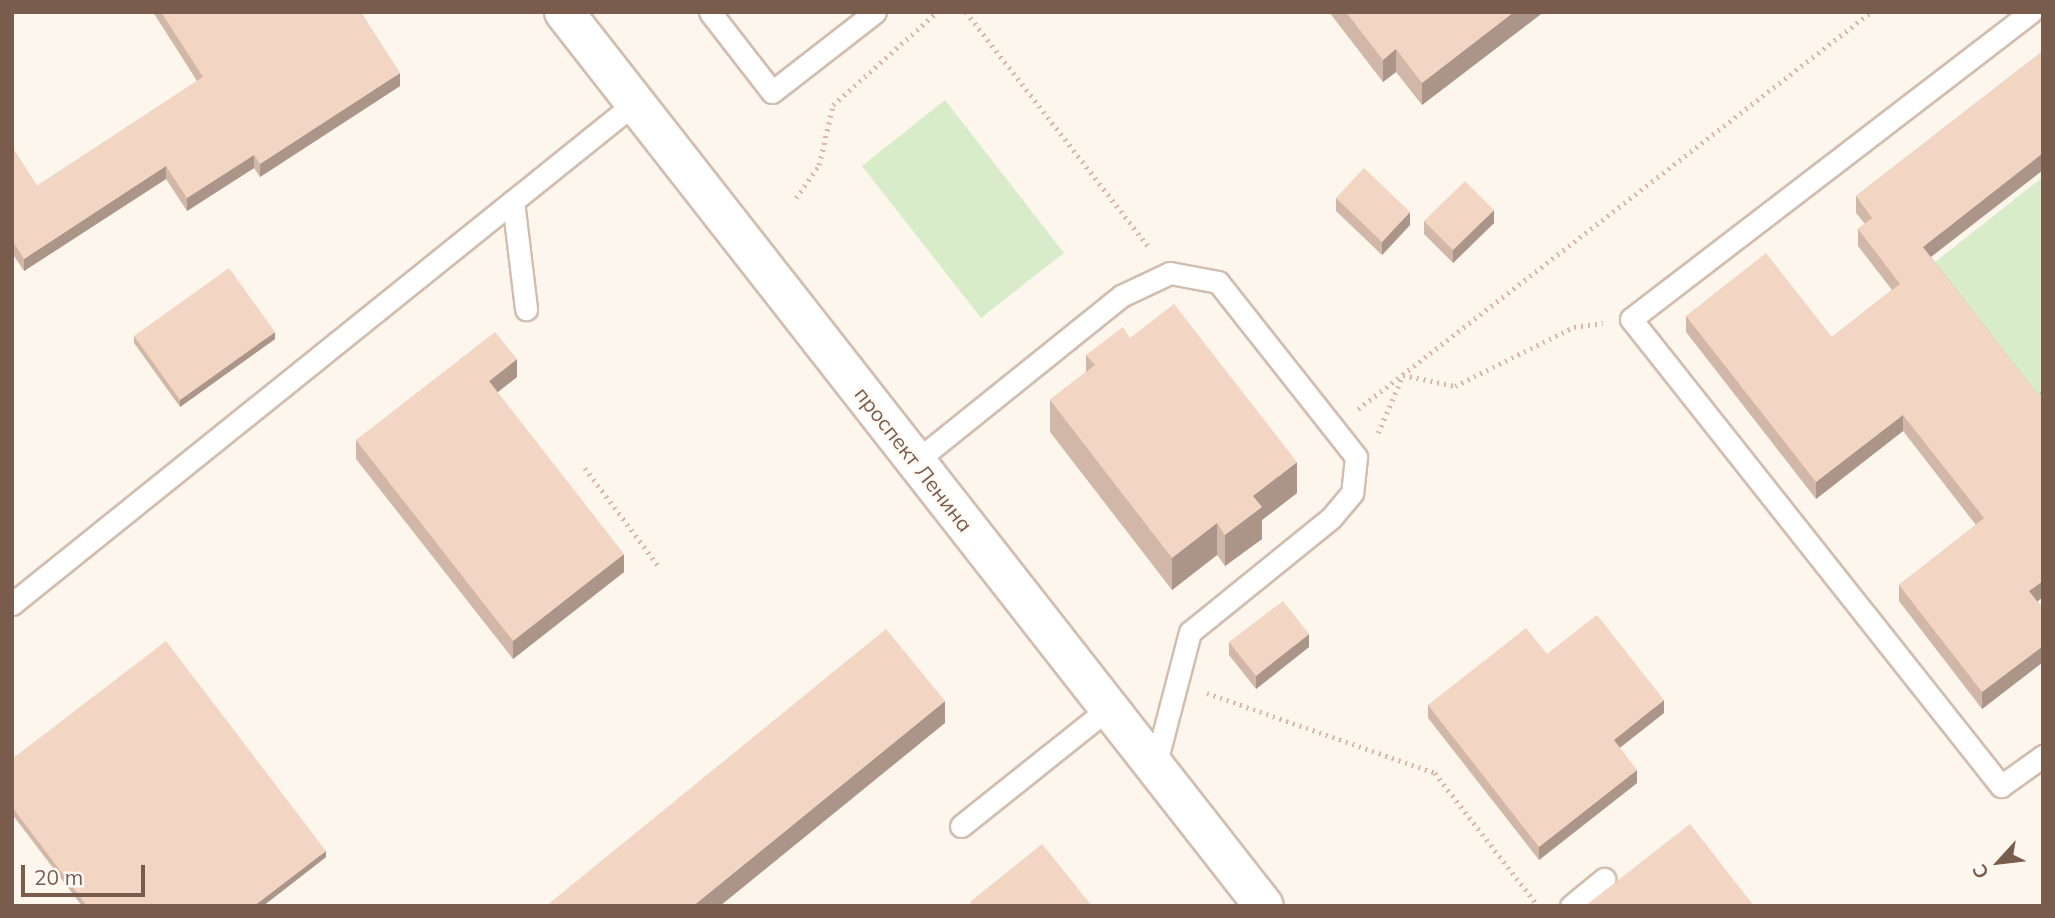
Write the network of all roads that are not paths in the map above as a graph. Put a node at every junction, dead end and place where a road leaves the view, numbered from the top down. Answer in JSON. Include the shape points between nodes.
{"nodes":[{"id":1,"x":564,"y":12,"type":"edge"},
{"id":2,"x":710,"y":12,"type":"edge"},
{"id":3,"x":875,"y":12,"type":"edge"},
{"id":4,"x":2031,"y":12,"type":"edge"},
{"id":5,"x":635,"y":103,"type":"junction"},
{"id":6,"x":513,"y":201,"type":"junction"},
{"id":7,"x":526,"y":309,"type":"dead end"},
{"id":8,"x":916,"y":461,"type":"junction"},
{"id":9,"x":12,"y":604,"type":"edge"},
{"id":10,"x":1109,"y":708,"type":"junction"},
{"id":11,"x":2043,"y":756,"type":"edge"},
{"id":12,"x":1155,"y":766,"type":"junction"},
{"id":13,"x":961,"y":826,"type":"dead end"},
{"id":14,"x":1604,"y":880,"type":"dead end"},
{"id":15,"x":1264,"y":906,"type":"edge"},
{"id":16,"x":1572,"y":906,"type":"edge"}],
"edges":[{"from":1,"to":5,"type":"main road","name":"проспект Ленина"},
{"from":2,"to":3,"type":"lane","via":[[772,92]]},
{"from":4,"to":11,"type":"lane","via":[[1631,319],[2001,786]]},
{"from":5,"to":6,"type":"lane"},
{"from":5,"to":8,"type":"main road","name":"проспект Ленина"},
{"from":6,"to":7,"type":"lane"},
{"from":6,"to":9,"type":"lane"},
{"from":8,"to":10,"type":"main road","name":"проспект Ленина"},
{"from":8,"to":12,"type":"lane","via":[[1121,296],[1170,273],[1218,282],[1356,457],[1352,493],[1190,632]]},
{"from":10,"to":12,"type":"main road","name":"проспект Ленина"},
{"from":10,"to":13,"type":"lane"},
{"from":12,"to":15,"type":"main road","name":"проспект Ленина"},
{"from":14,"to":16,"type":"lane"}]}
